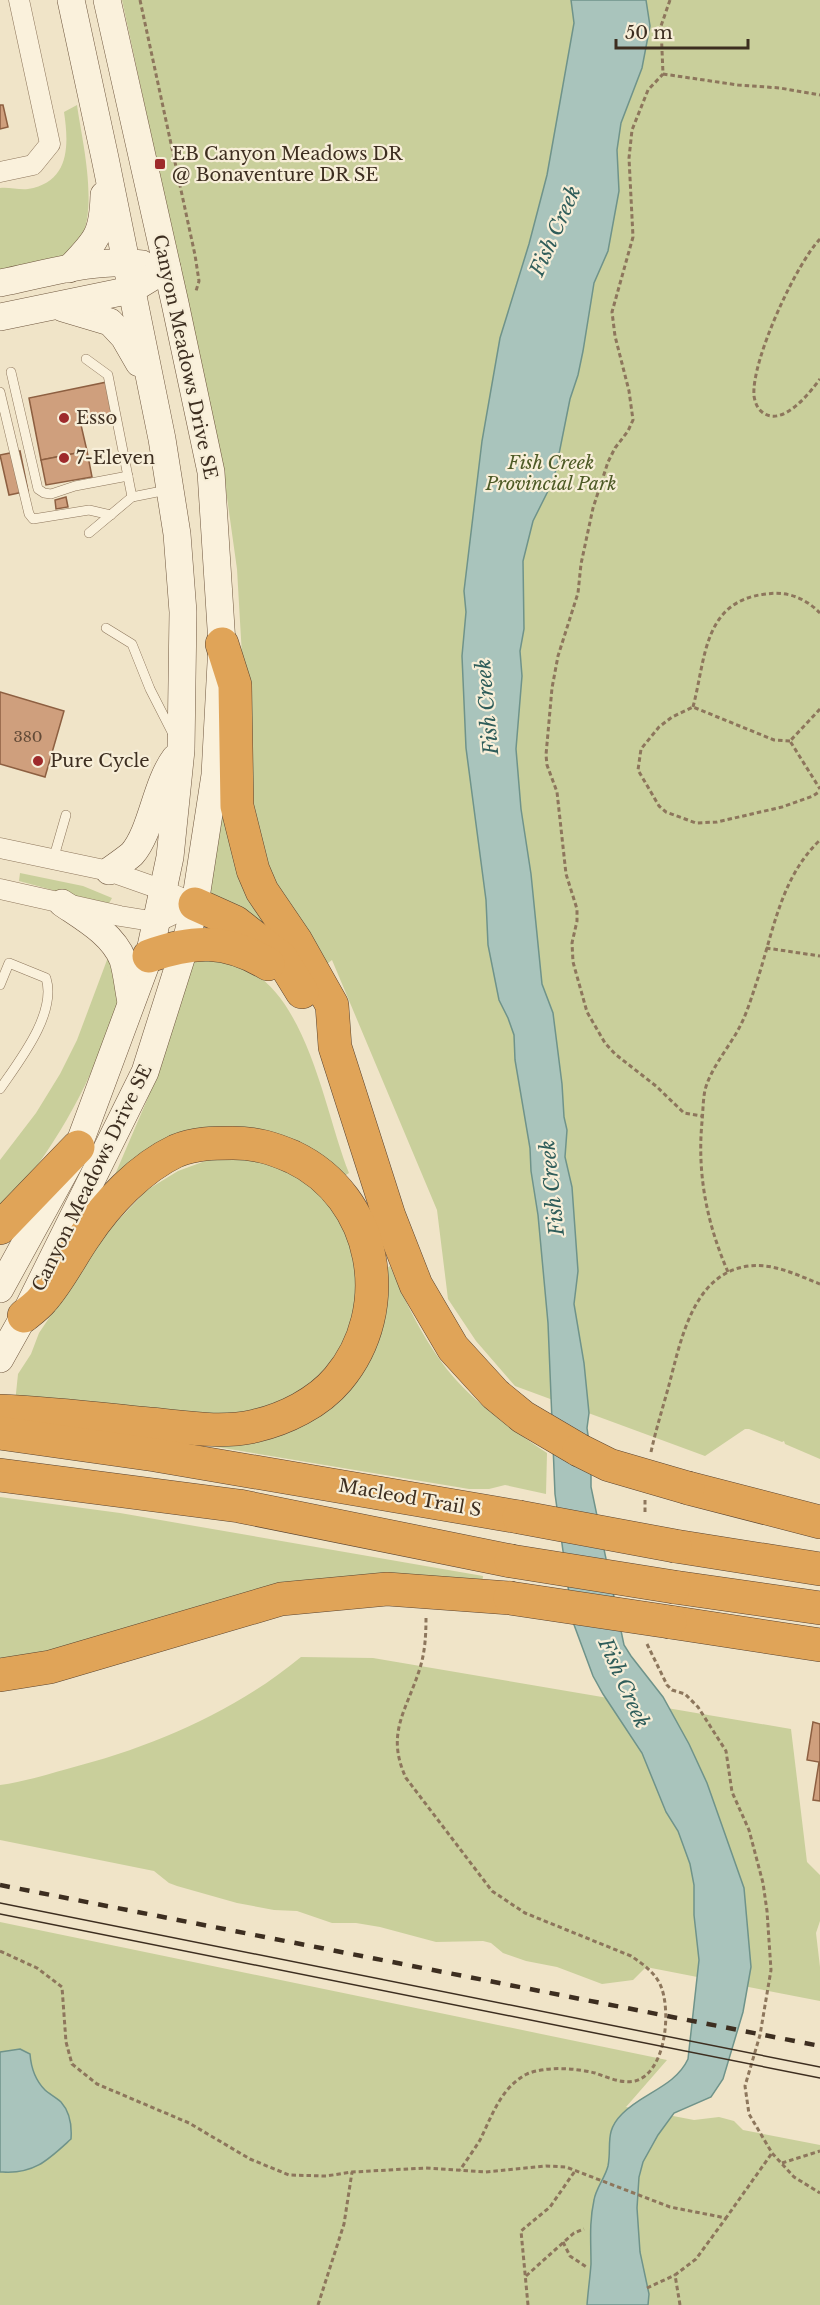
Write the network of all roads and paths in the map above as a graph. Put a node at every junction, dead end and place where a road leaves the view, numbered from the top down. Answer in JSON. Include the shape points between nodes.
{"nodes":[{"id":1,"x":19,"y":0,"type":"edge"},
{"id":2,"x":71,"y":0,"type":"edge"},
{"id":3,"x":107,"y":0,"type":"edge"},
{"id":4,"x":140,"y":0,"type":"edge"},
{"id":5,"x":670,"y":0,"type":"edge"},
{"id":6,"x":663,"y":74,"type":"junction"},
{"id":7,"x":820,"y":95,"type":"edge"},
{"id":8,"x":105,"y":158,"type":"junction"},
{"id":9,"x":0,"y":172,"type":"edge"},
{"id":10,"x":820,"y":239,"type":"edge"},
{"id":11,"x":124,"y":262,"type":"junction"},
{"id":12,"x":167,"y":268,"type":"junction"},
{"id":13,"x":69,"y":269,"type":"junction"},
{"id":14,"x":0,"y":283,"type":"edge"},
{"id":15,"x":130,"y":290,"type":"junction"},
{"id":16,"x":193,"y":297,"type":"dead end"},
{"id":17,"x":56,"y":306,"type":"junction"},
{"id":18,"x":0,"y":317,"type":"edge"},
{"id":19,"x":86,"y":359,"type":"dead end"},
{"id":20,"x":11,"y":372,"type":"dead end"},
{"id":21,"x":149,"y":377,"type":"junction"},
{"id":22,"x":819,"y":381,"type":"edge"},
{"id":23,"x":0,"y":392,"type":"edge"},
{"id":24,"x":128,"y":476,"type":"junction"},
{"id":25,"x":170,"y":489,"type":"junction"},
{"id":26,"x":132,"y":497,"type":"junction"},
{"id":27,"x":111,"y":515,"type":"junction"},
{"id":28,"x":89,"y":533,"type":"dead end"},
{"id":29,"x":820,"y":613,"type":"edge"},
{"id":30,"x":106,"y":628,"type":"dead end"},
{"id":31,"x":222,"y":644,"type":"junction"},
{"id":32,"x":693,"y":707,"type":"junction"},
{"id":33,"x":819,"y":713,"type":"edge"},
{"id":34,"x":790,"y":741,"type":"junction"},
{"id":35,"x":181,"y":750,"type":"junction"},
{"id":36,"x":820,"y":790,"type":"edge"},
{"id":37,"x":66,"y":815,"type":"dead end"},
{"id":38,"x":820,"y":840,"type":"edge"},
{"id":39,"x":0,"y":848,"type":"edge"},
{"id":40,"x":53,"y":860,"type":"junction"},
{"id":41,"x":109,"y":872,"type":"junction"},
{"id":42,"x":0,"y":889,"type":"edge"},
{"id":43,"x":163,"y":890,"type":"junction"},
{"id":44,"x":62,"y":903,"type":"junction"},
{"id":45,"x":195,"y":904,"type":"junction"},
{"id":46,"x":158,"y":922,"type":"junction"},
{"id":47,"x":185,"y":946,"type":"junction"},
{"id":48,"x":766,"y":948,"type":"junction"},
{"id":49,"x":149,"y":956,"type":"junction"},
{"id":50,"x":820,"y":956,"type":"edge"},
{"id":51,"x":295,"y":980,"type":"junction"},
{"id":52,"x":0,"y":985,"type":"edge"},
{"id":53,"x":131,"y":1002,"type":"junction"},
{"id":54,"x":335,"y":1047,"type":"junction"},
{"id":55,"x":0,"y":1089,"type":"edge"},
{"id":56,"x":702,"y":1116,"type":"junction"},
{"id":57,"x":78,"y":1147,"type":"junction"},
{"id":58,"x":0,"y":1228,"type":"edge"},
{"id":59,"x":728,"y":1272,"type":"junction"},
{"id":60,"x":820,"y":1284,"type":"edge"},
{"id":61,"x":0,"y":1289,"type":"edge"},
{"id":62,"x":24,"y":1316,"type":"junction"},
{"id":63,"x":3,"y":1354,"type":"edge"},
{"id":64,"x":0,"y":1411,"type":"edge"},
{"id":65,"x":0,"y":1433,"type":"edge"},
{"id":66,"x":650,"y":1456,"type":"dead end"},
{"id":67,"x":0,"y":1475,"type":"edge"},
{"id":68,"x":645,"y":1498,"type":"dead end"},
{"id":69,"x":645,"y":1520,"type":"dead end"},
{"id":70,"x":820,"y":1522,"type":"edge"},
{"id":71,"x":820,"y":1569,"type":"edge"},
{"id":72,"x":427,"y":1591,"type":"junction"},
{"id":73,"x":820,"y":1608,"type":"edge"},
{"id":74,"x":658,"y":1630,"type":"junction"},
{"id":75,"x":820,"y":1645,"type":"edge"},
{"id":76,"x":0,"y":1675,"type":"edge"},
{"id":77,"x":0,"y":1951,"type":"edge"},
{"id":78,"x":820,"y":2151,"type":"edge"},
{"id":79,"x":772,"y":2153,"type":"junction"},
{"id":80,"x":782,"y":2163,"type":"junction"},
{"id":81,"x":459,"y":2170,"type":"junction"},
{"id":82,"x":575,"y":2170,"type":"junction"},
{"id":83,"x":352,"y":2172,"type":"junction"},
{"id":84,"x":820,"y":2193,"type":"edge"},
{"id":85,"x":726,"y":2218,"type":"junction"},
{"id":86,"x":584,"y":2229,"type":"dead end"},
{"id":87,"x":563,"y":2242,"type":"junction"},
{"id":88,"x":588,"y":2268,"type":"dead end"},
{"id":89,"x":675,"y":2275,"type":"junction"},
{"id":90,"x":526,"y":2276,"type":"junction"},
{"id":91,"x":647,"y":2288,"type":"dead end"},
{"id":92,"x":318,"y":2305,"type":"edge"},
{"id":93,"x":528,"y":2305,"type":"edge"},
{"id":94,"x":680,"y":2305,"type":"edge"}],
"edges":[{"from":1,"to":9,"type":"street","via":[[50,144],[33,165]]},
{"from":2,"to":8,"type":"main road","name":"Canyon Meadows Drive SE"},
{"from":3,"to":12,"type":"main road","name":"Canyon Meadows Drive SE"},
{"from":4,"to":16,"type":"path","via":[[195,255],[198,281]]},
{"from":5,"to":6,"type":"path","via":[[661,26]]},
{"from":6,"to":7,"type":"path"},
{"from":6,"to":56,"type":"path","via":[[648,90],[632,130],[629,159],[633,237],[612,312],[633,420],[608,462],[593,508],[578,593],[558,656],[546,755],[557,792],[566,874],[577,909],[573,962],[587,1012],[615,1053],[684,1113]]},
{"from":8,"to":11,"type":"main road","name":"Canyon Meadows Drive SE"},
{"from":8,"to":13,"type":"main road","via":[[104,217],[96,239]]},
{"from":10,"to":22,"type":"path","via":[[806,257],[764,348],[755,383],[755,403],[764,414],[780,416]]},
{"from":11,"to":12,"type":"main road"},
{"from":11,"to":13,"type":"main road"},
{"from":11,"to":15,"type":"main road","name":"Canyon Meadows Drive SE"},
{"from":12,"to":15,"type":"main road"},
{"from":12,"to":31,"type":"main road","name":"Canyon Meadows Drive SE","via":[[211,472]]},
{"from":13,"to":14,"type":"main road"},
{"from":15,"to":17,"type":"main road"},
{"from":15,"to":21,"type":"main road","name":"Canyon Meadows Drive SE"},
{"from":17,"to":18,"type":"main road"},
{"from":17,"to":21,"type":"main road","via":[[110,322]]},
{"from":19,"to":24,"type":"lane","via":[[108,375]]},
{"from":20,"to":24,"type":"lane","via":[[38,489],[51,494]]},
{"from":21,"to":25,"type":"main road","name":"Canyon Meadows Drive SE"},
{"from":23,"to":27,"type":"lane","via":[[33,519],[89,510]]},
{"from":24,"to":26,"type":"lane"},
{"from":25,"to":26,"type":"lane"},
{"from":25,"to":35,"type":"main road","name":"Canyon Meadows Drive SE","via":[[183,612]]},
{"from":26,"to":27,"type":"lane"},
{"from":27,"to":28,"type":"lane"},
{"from":29,"to":32,"type":"path","via":[[800,598],[782,593],[751,596],[728,608],[713,626]]},
{"from":30,"to":35,"type":"lane","via":[[132,644]]},
{"from":31,"to":45,"type":"main road","name":"Canyon Meadows Drive SE","via":[[215,775]]},
{"from":31,"to":54,"type":"highway","via":[[235,685],[237,806],[253,870],[332,1005]]},
{"from":32,"to":34,"type":"path","via":[[774,740]]},
{"from":32,"to":36,"type":"path","via":[[659,727],[641,748],[638,770],[666,812],[696,823],[717,822],[782,807]]},
{"from":33,"to":34,"type":"path"},
{"from":34,"to":36,"type":"path"},
{"from":35,"to":41,"type":"main road","via":[[168,768],[132,853]]},
{"from":35,"to":43,"type":"main road","name":"Canyon Meadows Drive SE"},
{"from":37,"to":40,"type":"lane"},
{"from":38,"to":48,"type":"path","via":[[790,880]]},
{"from":39,"to":40,"type":"street"},
{"from":40,"to":41,"type":"street"},
{"from":41,"to":43,"type":"street"},
{"from":42,"to":44,"type":"street"},
{"from":43,"to":45,"type":"street"},
{"from":43,"to":46,"type":"main road","name":"Canyon Meadows Drive SE"},
{"from":44,"to":46,"type":"street"},
{"from":44,"to":53,"type":"main road","via":[[114,944],[122,960]]},
{"from":45,"to":46,"type":"street"},
{"from":45,"to":47,"type":"main road","name":"Canyon Meadows Drive SE"},
{"from":45,"to":51,"type":"highway","via":[[236,922],[281,958]]},
{"from":46,"to":49,"type":"main road","name":"Canyon Meadows Drive SE"},
{"from":47,"to":49,"type":"highway"},
{"from":47,"to":51,"type":"highway","via":[[203,943],[237,948]]},
{"from":47,"to":62,"type":"main road","name":"Canyon Meadows Drive SE","via":[[146,1072]]},
{"from":48,"to":50,"type":"path"},
{"from":48,"to":56,"type":"path","via":[[739,1029],[705,1091]]},
{"from":49,"to":53,"type":"main road","name":"Canyon Meadows Drive SE"},
{"from":51,"to":54,"type":"highway"},
{"from":52,"to":55,"type":"lane","via":[[9,963],[45,978],[49,990],[31,1044]]},
{"from":53,"to":57,"type":"main road","name":"Canyon Meadows Drive SE"},
{"from":54,"to":70,"type":"highway","bridge":true,"via":[[388,1216],[416,1286],[453,1348],[495,1394],[523,1417],[609,1465]]},
{"from":56,"to":59,"type":"path","via":[[699,1149],[704,1197],[715,1242]]},
{"from":57,"to":58,"type":"highway"},
{"from":57,"to":61,"type":"main road","name":"Canyon Meadows Drive SE"},
{"from":59,"to":60,"type":"path","via":[[749,1266],[776,1267]]},
{"from":59,"to":66,"type":"path","via":[[716,1279],[686,1324]]},
{"from":62,"to":63,"type":"main road","name":"Canyon Meadows Drive SE"},
{"from":62,"to":64,"type":"highway","via":[[42,1300],[87,1232],[118,1196],[151,1165],[200,1144],[269,1146],[307,1164],[335,1185],[363,1229],[372,1263],[372,1299],[363,1338],[352,1360],[338,1380],[311,1403],[284,1417],[216,1431]]},
{"from":65,"to":71,"type":"highway","name":"Macleod Trail S","bridge":true,"via":[[155,1455]]},
{"from":67,"to":73,"type":"highway","bridge":true,"via":[[239,1506],[512,1561]]},
{"from":68,"to":69,"type":"path"},
{"from":72,"to":74,"type":"highway","bridge":true,"via":[[510,1598]]},
{"from":72,"to":76,"type":"highway","via":[[387,1589],[282,1599],[50,1667]]},
{"from":72,"to":81,"type":"path","via":[[423,1657],[397,1733],[398,1756],[406,1778],[492,1891],[525,1913],[631,1956],[660,1982],[666,2007],[660,2054],[646,2076],[622,2082],[591,2072],[562,2069],[527,2074],[509,2087]]},
{"from":74,"to":75,"type":"highway"},
{"from":74,"to":79,"type":"path","via":[[649,1652],[667,1686],[685,1694],[698,1707],[726,1751],[732,1792],[753,1842],[763,1882],[771,1958],[766,2004],[745,2095],[749,2114]]},
{"from":77,"to":83,"type":"path","via":[[37,1968],[62,1987],[66,2042],[72,2064],[97,2084],[189,2123],[250,2159],[289,2175]]},
{"from":78,"to":80,"type":"path"},
{"from":79,"to":80,"type":"path"},
{"from":79,"to":85,"type":"path"},
{"from":80,"to":84,"type":"path","via":[[794,2177]]},
{"from":81,"to":82,"type":"path","via":[[485,2172],[546,2166]]},
{"from":81,"to":83,"type":"path"},
{"from":82,"to":85,"type":"path","via":[[685,2212]]},
{"from":82,"to":90,"type":"path","via":[[550,2207],[521,2231]]},
{"from":83,"to":92,"type":"path","via":[[344,2224]]},
{"from":85,"to":89,"type":"path","via":[[696,2259]]},
{"from":86,"to":87,"type":"path"},
{"from":87,"to":88,"type":"path","via":[[570,2256]]},
{"from":87,"to":90,"type":"path"},
{"from":89,"to":91,"type":"path"},
{"from":89,"to":94,"type":"path"},
{"from":90,"to":93,"type":"path"}]}
